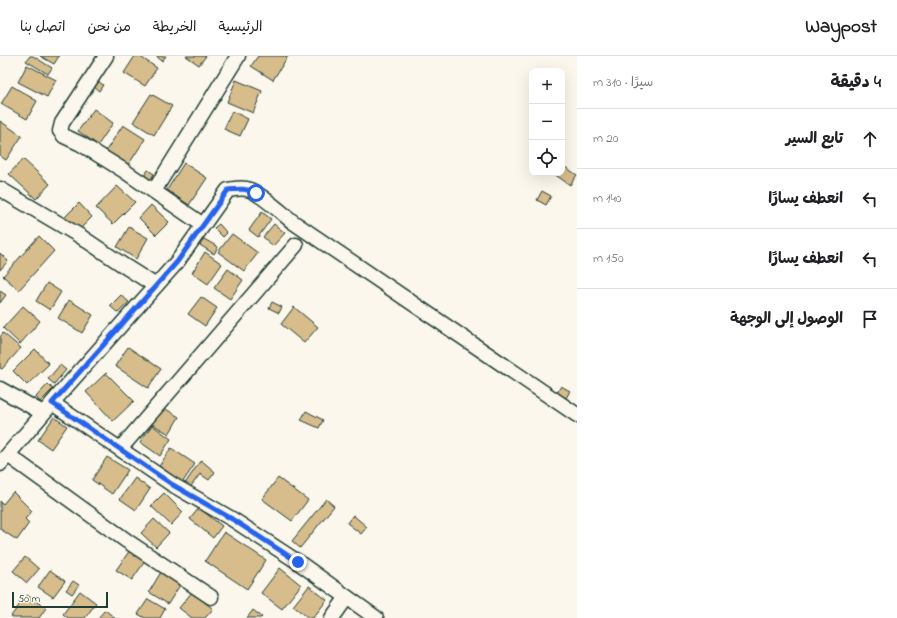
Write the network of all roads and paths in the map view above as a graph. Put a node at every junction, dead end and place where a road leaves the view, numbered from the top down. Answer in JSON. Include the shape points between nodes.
{"nodes":[{"id":1,"x":106,"y":56,"type":"edge"},
{"id":2,"x":238,"y":56,"type":"edge"},
{"id":3,"x":0,"y":189,"type":"edge"},
{"id":4,"x":154,"y":191,"type":"junction"},
{"id":5,"x":203,"y":225,"type":"junction"},
{"id":6,"x":296,"y":245,"type":"dead end"},
{"id":7,"x":156,"y":286,"type":"junction"},
{"id":8,"x":0,"y":389,"type":"edge"},
{"id":9,"x":47,"y":408,"type":"junction"},
{"id":10,"x":577,"y":415,"type":"edge"},
{"id":11,"x":120,"y":449,"type":"junction"},
{"id":12,"x":4,"y":459,"type":"edge"},
{"id":13,"x":211,"y":597,"type":"dead end"},
{"id":14,"x":347,"y":597,"type":"junction"},
{"id":15,"x":332,"y":618,"type":"edge"},
{"id":16,"x":376,"y":618,"type":"edge"}],
"edges":[{"from":1,"to":4,"type":"street","via":[[62,123],[60,131],[64,136],[117,166]]},
{"from":2,"to":4,"type":"street"},
{"from":3,"to":7,"type":"street","via":[[80,236]]},
{"from":4,"to":5,"type":"street"},
{"from":5,"to":7,"type":"street"},
{"from":5,"to":10,"type":"street","via":[[228,190],[249,189],[293,222]]},
{"from":6,"to":11,"type":"street"},
{"from":7,"to":9,"type":"street"},
{"from":8,"to":9,"type":"street"},
{"from":9,"to":11,"type":"street"},
{"from":9,"to":12,"type":"street"},
{"from":11,"to":14,"type":"street","via":[[298,562]]},
{"from":12,"to":13,"type":"street"},
{"from":14,"to":15,"type":"street"},
{"from":14,"to":16,"type":"street"}]}
